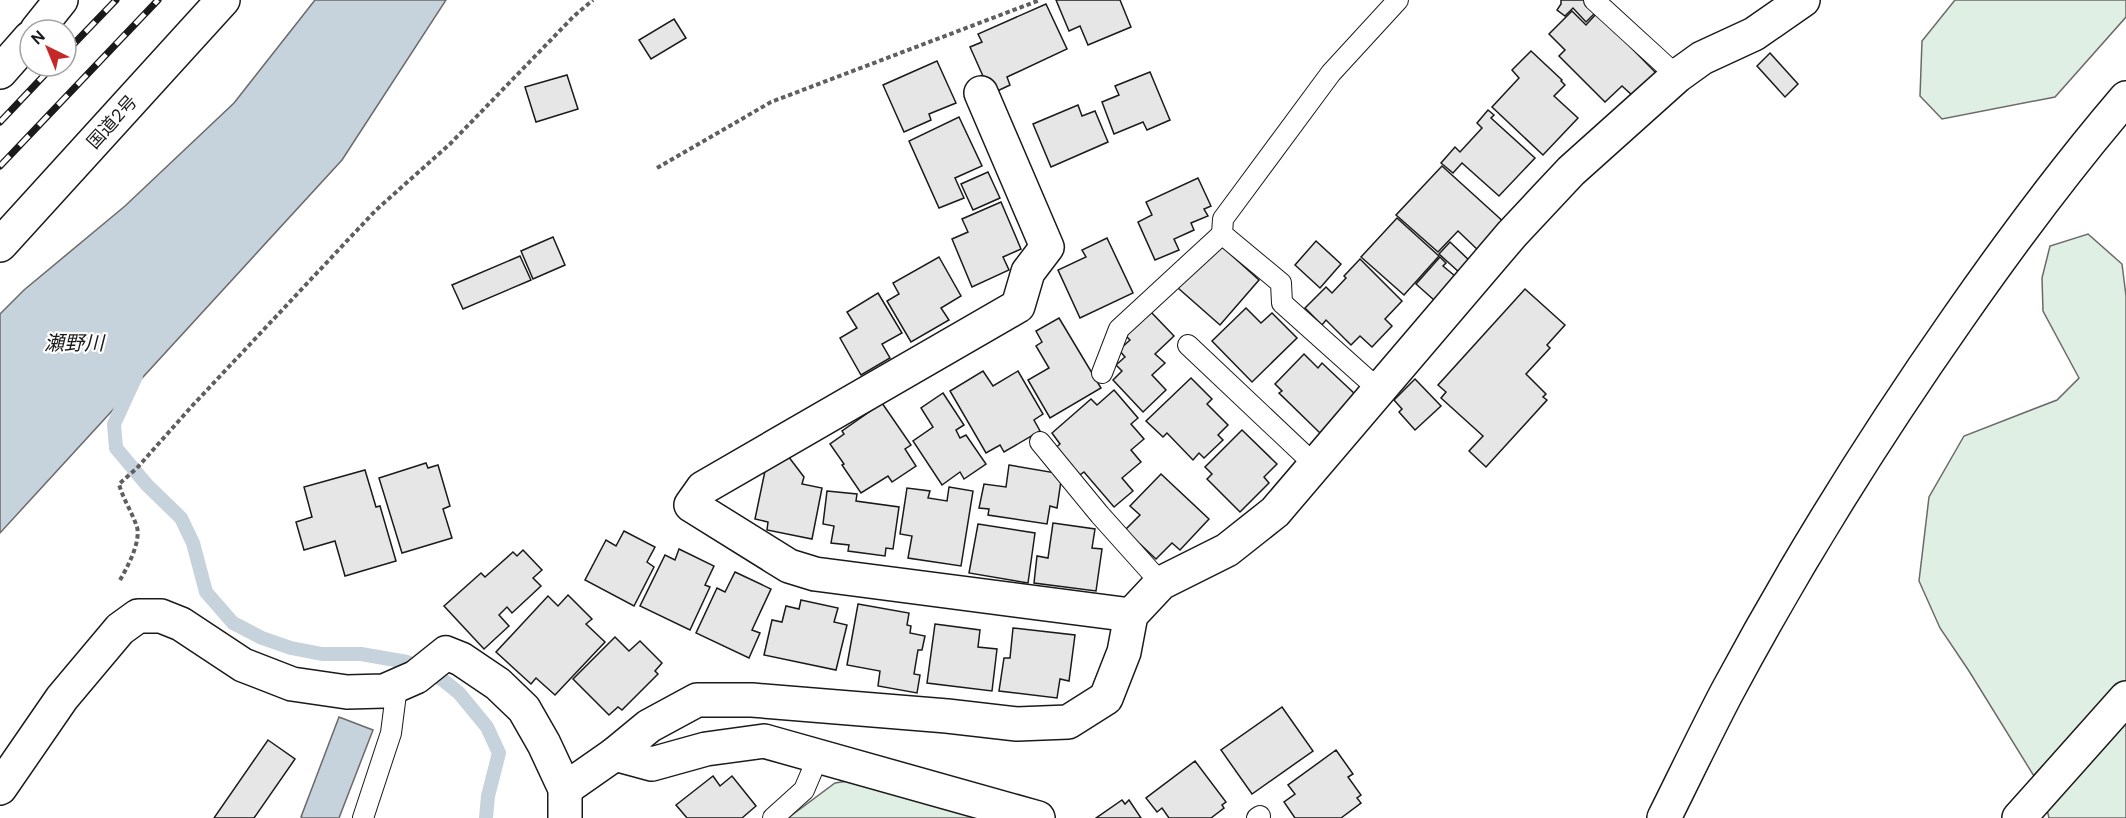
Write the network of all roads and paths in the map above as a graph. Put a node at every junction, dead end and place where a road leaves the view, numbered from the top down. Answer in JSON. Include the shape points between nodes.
{"nodes":[{"id":1,"x":62,"y":0,"type":"edge"},
{"id":2,"x":223,"y":0,"type":"edge"},
{"id":3,"x":594,"y":0,"type":"edge"},
{"id":4,"x":1040,"y":0,"type":"edge"},
{"id":5,"x":1398,"y":0,"type":"edge"},
{"id":6,"x":1594,"y":0,"type":"edge"},
{"id":7,"x":1803,"y":0,"type":"edge"},
{"id":8,"x":47,"y":18,"type":"edge"},
{"id":9,"x":18,"y":52,"type":"edge"},
{"id":10,"x":0,"y":72,"type":"edge"},
{"id":11,"x":1677,"y":76,"type":"junction"},
{"id":12,"x":981,"y":93,"type":"dead end"},
{"id":13,"x":2126,"y":98,"type":"edge"},
{"id":14,"x":657,"y":168,"type":"dead end"},
{"id":15,"x":1222,"y":234,"type":"junction"},
{"id":16,"x":0,"y":245,"type":"edge"},
{"id":17,"x":1188,"y":345,"type":"dead end"},
{"id":18,"x":1102,"y":373,"type":"dead end"},
{"id":19,"x":1378,"y":389,"type":"junction"},
{"id":20,"x":1040,"y":442,"type":"dead end"},
{"id":21,"x":1315,"y":465,"type":"junction"},
{"id":22,"x":1161,"y":583,"type":"junction"},
{"id":23,"x":116,"y":586,"type":"dead end"},
{"id":24,"x":1131,"y":615,"type":"junction"},
{"id":25,"x":397,"y":686,"type":"junction"},
{"id":26,"x":2126,"y":698,"type":"edge"},
{"id":27,"x":615,"y":754,"type":"junction"},
{"id":28,"x":818,"y":757,"type":"junction"},
{"id":29,"x":0,"y":788,"type":"edge"},
{"id":30,"x":565,"y":804,"type":"edge"},
{"id":31,"x":363,"y":818,"type":"edge"},
{"id":32,"x":773,"y":818,"type":"edge"},
{"id":33,"x":1038,"y":818,"type":"edge"},
{"id":34,"x":1664,"y":818,"type":"edge"},
{"id":35,"x":2019,"y":818,"type":"edge"}],
"edges":[{"from":1,"to":8,"type":"main road"},
{"from":2,"to":16,"type":"main road","name":"国道2号"},
{"from":3,"to":23,"type":"path","via":[[450,144],[376,210],[119,484],[138,530],[132,560]]},
{"from":4,"to":14,"type":"path","via":[[771,102]]},
{"from":5,"to":15,"type":"lane","via":[[1331,73],[1223,219]]},
{"from":6,"to":11,"type":"lane"},
{"from":7,"to":11,"type":"main road","via":[[1754,34],[1702,58]]},
{"from":9,"to":10,"type":"main road"},
{"from":11,"to":19,"type":"main road","via":[[1571,171]]},
{"from":12,"to":24,"type":"main road","via":[[1047,246],[1028,272],[1018,306],[703,488],[691,505],[789,566],[815,574]]},
{"from":13,"to":34,"type":"main road","via":[[2090,139],[1990,272],[1894,408],[1745,661]]},
{"from":15,"to":18,"type":"lane","via":[[1119,329]]},
{"from":15,"to":19,"type":"lane","via":[[1281,283],[1282,303]]},
{"from":17,"to":21,"type":"lane"},
{"from":19,"to":21,"type":"main road"},
{"from":20,"to":22,"type":"lane"},
{"from":21,"to":22,"type":"main road","via":[[1275,512],[1227,550]]},
{"from":22,"to":24,"type":"main road"},
{"from":24,"to":27,"type":"main road","via":[[1124,652],[1106,698],[1068,722],[1017,724],[753,700],[697,700],[649,726]]},
{"from":25,"to":29,"type":"main road","via":[[384,691],[347,693],[292,684],[243,665],[181,624],[161,616],[138,616],[120,629],[62,698]]},
{"from":25,"to":30,"type":"main road","via":[[416,677],[446,653],[498,684],[524,709]]},
{"from":25,"to":31,"type":"lane","via":[[391,733]]},
{"from":26,"to":35,"type":"main road"},
{"from":27,"to":28,"type":"main road","via":[[652,764],[706,749],[764,741]]},
{"from":27,"to":30,"type":"main road"},
{"from":28,"to":32,"type":"lane","via":[[804,790]]},
{"from":28,"to":33,"type":"main road"}]}
